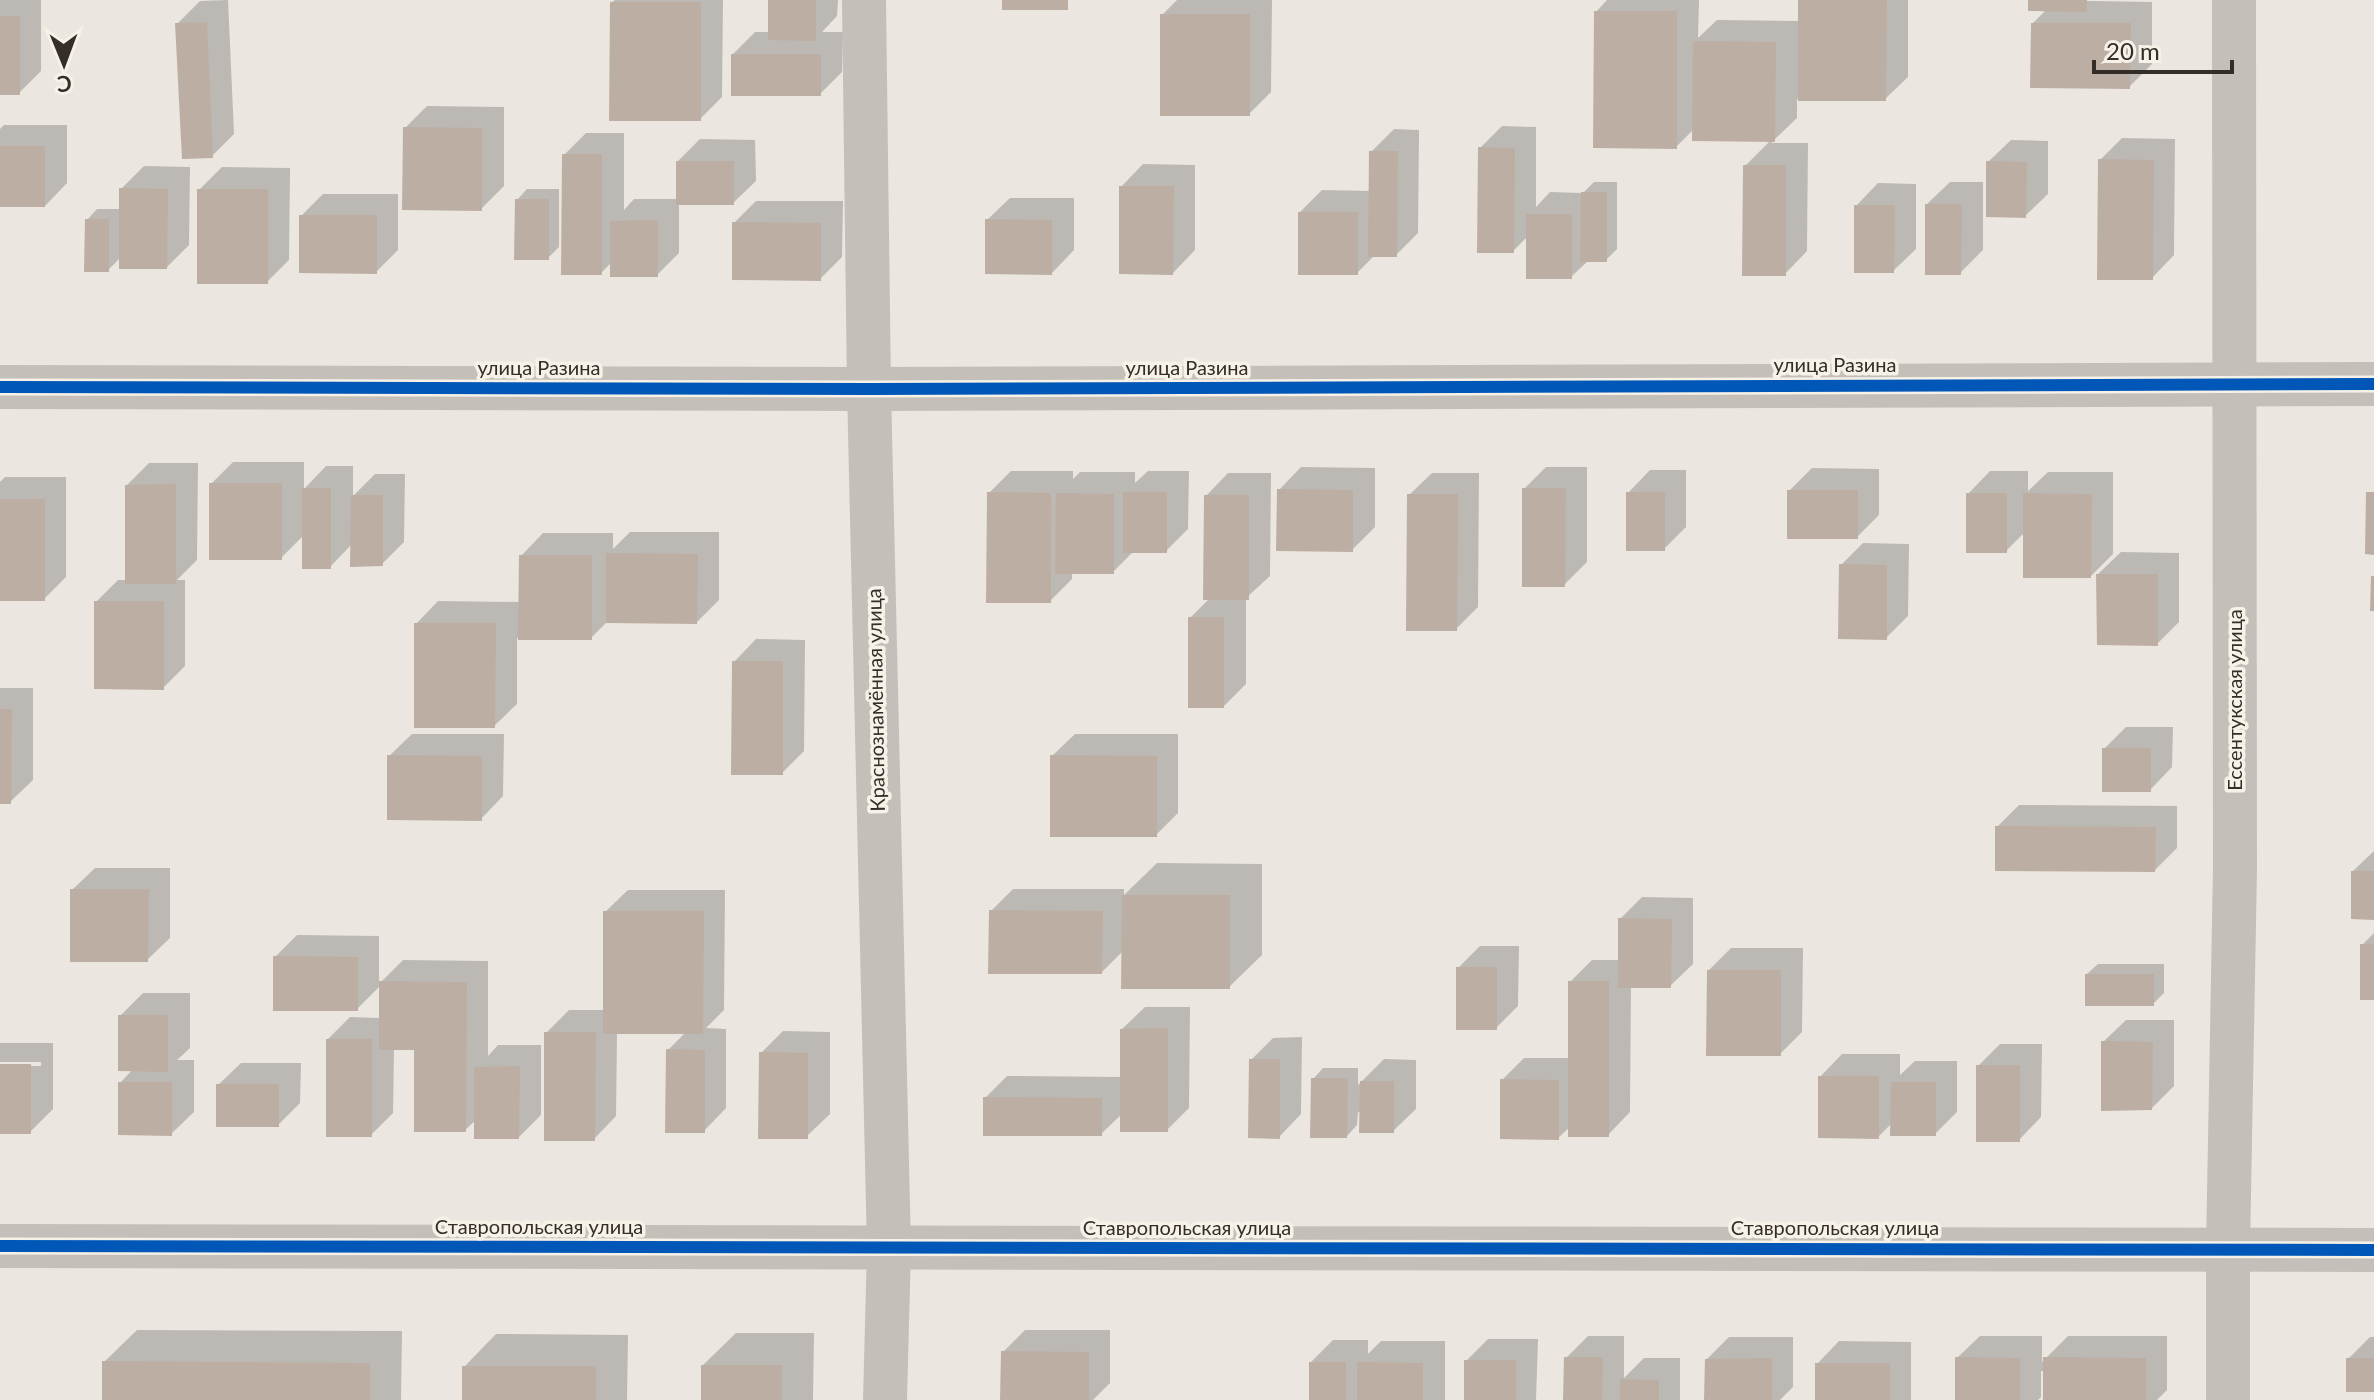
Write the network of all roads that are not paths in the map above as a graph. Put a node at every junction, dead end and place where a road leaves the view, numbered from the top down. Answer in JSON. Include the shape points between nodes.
{"nodes":[{"id":1,"x":864,"y":0,"type":"edge"},
{"id":2,"x":2234,"y":0,"type":"edge"},
{"id":3,"x":2236,"y":383,"type":"junction"},
{"id":4,"x":2374,"y":384,"type":"edge"},
{"id":5,"x":0,"y":387,"type":"edge"},
{"id":6,"x":869,"y":389,"type":"junction"},
{"id":7,"x":0,"y":1246,"type":"edge"},
{"id":8,"x":889,"y":1248,"type":"junction"},
{"id":9,"x":2228,"y":1249,"type":"junction"},
{"id":10,"x":2374,"y":1250,"type":"edge"},
{"id":11,"x":885,"y":1400,"type":"edge"},
{"id":12,"x":2228,"y":1400,"type":"edge"}],
"edges":[{"from":1,"to":6,"type":"street","name":"Краснознамённая улица"},
{"from":2,"to":3,"type":"street","name":"Ессентукская улица"},
{"from":3,"to":4,"type":"street","name":"улица Разина"},
{"from":3,"to":6,"type":"street","name":"улица Разина"},
{"from":3,"to":9,"type":"street","name":"Ессентукская улица"},
{"from":5,"to":6,"type":"street","name":"улица Разина"},
{"from":6,"to":8,"type":"street","name":"Краснознамённая улица"},
{"from":7,"to":8,"type":"street","name":"Ставропольская улица"},
{"from":8,"to":9,"type":"street","name":"Ставропольская улица"},
{"from":8,"to":11,"type":"street","name":"Краснознамённая улица"},
{"from":9,"to":10,"type":"street","name":"Ставропольская улица"},
{"from":9,"to":12,"type":"street","name":"Ессентукская улица"}]}
